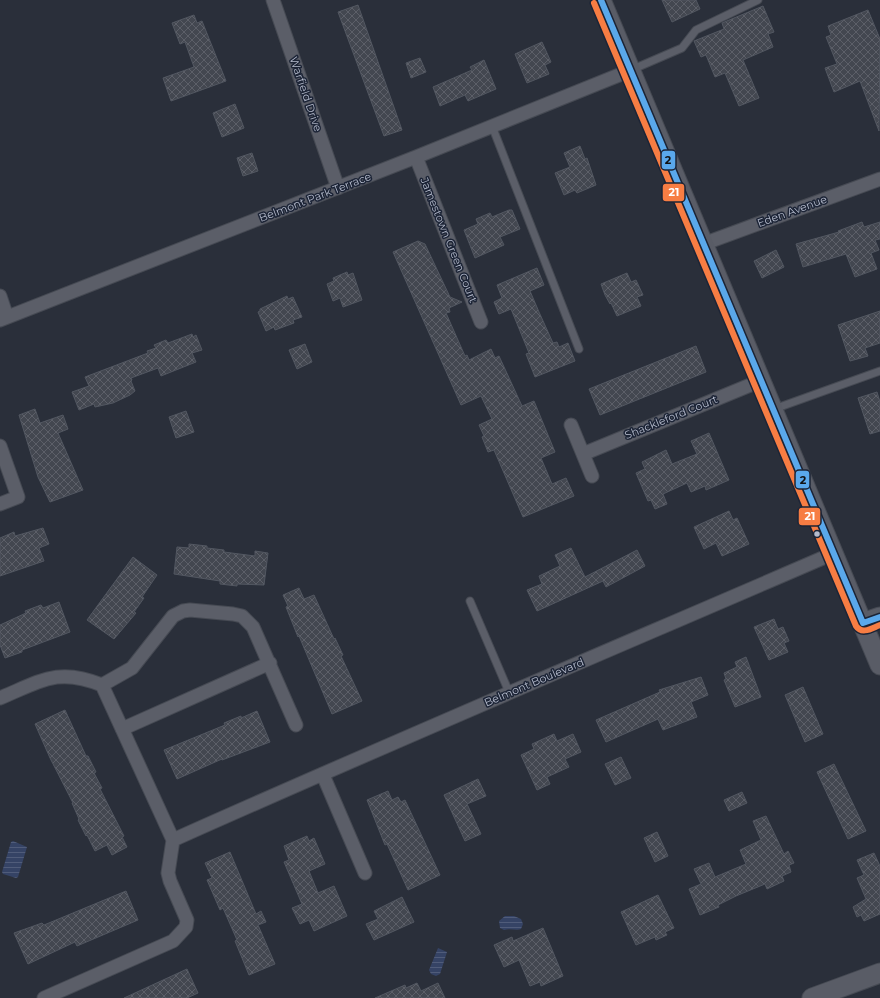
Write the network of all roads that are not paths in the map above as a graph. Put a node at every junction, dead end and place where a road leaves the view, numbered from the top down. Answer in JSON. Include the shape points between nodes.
{"nodes":[{"id":1,"x":274,"y":0,"type":"edge"},
{"id":2,"x":600,"y":0,"type":"edge"},
{"id":3,"x":758,"y":0,"type":"edge"},
{"id":4,"x":629,"y":71,"type":"junction"},
{"id":5,"x":492,"y":126,"type":"junction"},
{"id":6,"x":416,"y":157,"type":"junction"},
{"id":7,"x":880,"y":179,"type":"edge"},
{"id":8,"x":338,"y":188,"type":"junction"},
{"id":9,"x":703,"y":244,"type":"junction"},
{"id":10,"x":0,"y":296,"type":"edge"},
{"id":11,"x":4,"y":318,"type":"edge"},
{"id":12,"x":481,"y":322,"type":"dead end"},
{"id":13,"x":579,"y":349,"type":"dead end"},
{"id":14,"x":880,"y":371,"type":"edge"},
{"id":15,"x":760,"y":381,"type":"junction"},
{"id":16,"x":772,"y":409,"type":"junction"},
{"id":17,"x":571,"y":425,"type":"dead end"},
{"id":18,"x":0,"y":446,"type":"edge"},
{"id":19,"x":583,"y":454,"type":"junction"},
{"id":20,"x":592,"y":476,"type":"dead end"},
{"id":21,"x":0,"y":504,"type":"edge"},
{"id":22,"x":832,"y":554,"type":"junction"},
{"id":23,"x":470,"y":601,"type":"dead end"},
{"id":24,"x":871,"y":620,"type":"edge"},
{"id":25,"x":270,"y":663,"type":"junction"},
{"id":26,"x":880,"y":665,"type":"edge"},
{"id":27,"x":102,"y":685,"type":"junction"},
{"id":28,"x":509,"y":692,"type":"junction"},
{"id":29,"x":0,"y":698,"type":"edge"},
{"id":30,"x":296,"y":725,"type":"dead end"},
{"id":31,"x":122,"y":729,"type":"junction"},
{"id":32,"x":323,"y":775,"type":"junction"},
{"id":33,"x":173,"y":840,"type":"junction"},
{"id":34,"x":365,"y":873,"type":"dead end"},
{"id":35,"x":880,"y":973,"type":"edge"},
{"id":36,"x":823,"y":996,"type":"edge"},
{"id":37,"x":44,"y":998,"type":"edge"}],
"edges":[{"from":1,"to":8,"type":"street","name":"Warfield Drive"},
{"from":2,"to":4,"type":"street"},
{"from":3,"to":4,"type":"lane","via":[[696,30],[682,48]]},
{"from":4,"to":5,"type":"street","name":"Belmont Park Terrace"},
{"from":4,"to":9,"type":"street"},
{"from":5,"to":6,"type":"street","name":"Belmont Park Terrace"},
{"from":5,"to":13,"type":"lane"},
{"from":6,"to":8,"type":"street","name":"Belmont Park Terrace"},
{"from":6,"to":12,"type":"street","name":"Jamestown Green Court"},
{"from":7,"to":9,"type":"street","name":"Eden Avenue"},
{"from":8,"to":11,"type":"street","name":"Belmont Park Terrace"},
{"from":9,"to":15,"type":"street"},
{"from":10,"to":11,"type":"street"},
{"from":14,"to":16,"type":"lane"},
{"from":15,"to":16,"type":"street"},
{"from":15,"to":19,"type":"street","name":"Shackleford Court"},
{"from":16,"to":22,"type":"street"},
{"from":17,"to":19,"type":"street"},
{"from":18,"to":21,"type":"street","via":[[18,497]]},
{"from":19,"to":20,"type":"street"},
{"from":22,"to":24,"type":"street"},
{"from":22,"to":28,"type":"street","name":"Belmont Boulevard"},
{"from":23,"to":28,"type":"lane"},
{"from":24,"to":26,"type":"street"},
{"from":25,"to":27,"type":"street","via":[[253,627],[242,616],[183,611],[173,616],[132,668]]},
{"from":25,"to":30,"type":"street"},
{"from":25,"to":31,"type":"street"},
{"from":27,"to":29,"type":"street","via":[[76,676],[56,676]]},
{"from":27,"to":31,"type":"street"},
{"from":28,"to":32,"type":"street","name":"Belmont Boulevard"},
{"from":31,"to":33,"type":"street"},
{"from":32,"to":33,"type":"street","name":"Belmont Boulevard"},
{"from":32,"to":34,"type":"street"},
{"from":33,"to":37,"type":"street","via":[[168,873],[187,920],[186,927],[173,941]]},
{"from":35,"to":36,"type":"street"}]}
